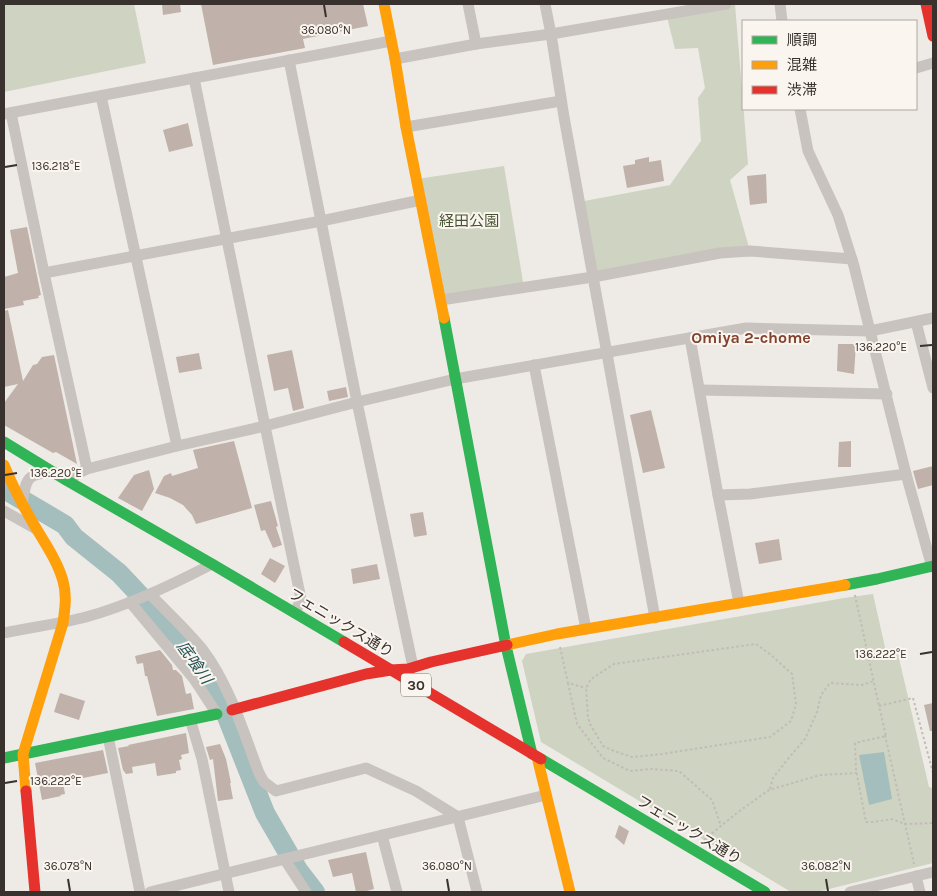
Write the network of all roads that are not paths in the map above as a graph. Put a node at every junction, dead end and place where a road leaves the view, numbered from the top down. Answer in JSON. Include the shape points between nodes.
{"nodes":[{"id":1,"x":384,"y":4,"type":"edge"},
{"id":2,"x":468,"y":4,"type":"edge"},
{"id":3,"x":545,"y":4,"type":"edge"},
{"id":4,"x":726,"y":4,"type":"edge"},
{"id":5,"x":780,"y":4,"type":"edge"},
{"id":6,"x":926,"y":4,"type":"edge"},
{"id":7,"x":782,"y":20,"type":"edge"},
{"id":8,"x":551,"y":34,"type":"junction"},
{"id":9,"x":933,"y":36,"type":"edge"},
{"id":10,"x":391,"y":41,"type":"junction"},
{"id":11,"x":476,"y":44,"type":"junction"},
{"id":12,"x":395,"y":58,"type":"junction"},
{"id":13,"x":289,"y":60,"type":"junction"},
{"id":14,"x":933,"y":63,"type":"edge"},
{"id":15,"x":917,"y":68,"type":"edge"},
{"id":16,"x":194,"y":78,"type":"junction"},
{"id":17,"x":101,"y":96,"type":"junction"},
{"id":18,"x":561,"y":101,"type":"junction"},
{"id":19,"x":800,"y":110,"type":"edge"},
{"id":20,"x":7,"y":113,"type":"edge"},
{"id":21,"x":406,"y":127,"type":"junction"},
{"id":22,"x":421,"y":200,"type":"junction"},
{"id":23,"x":321,"y":220,"type":"junction"},
{"id":24,"x":227,"y":238,"type":"junction"},
{"id":25,"x":136,"y":256,"type":"junction"},
{"id":26,"x":852,"y":259,"type":"junction"},
{"id":27,"x":44,"y":273,"type":"junction"},
{"id":28,"x":593,"y":277,"type":"junction"},
{"id":29,"x":441,"y":300,"type":"junction"},
{"id":30,"x":933,"y":318,"type":"edge"},
{"id":31,"x":916,"y":322,"type":"junction"},
{"id":32,"x":870,"y":330,"type":"junction"},
{"id":33,"x":690,"y":338,"type":"junction"},
{"id":34,"x":606,"y":352,"type":"junction"},
{"id":35,"x":534,"y":365,"type":"junction"},
{"id":36,"x":455,"y":379,"type":"junction"},
{"id":37,"x":933,"y":388,"type":"edge"},
{"id":38,"x":700,"y":390,"type":"junction"},
{"id":39,"x":886,"y":394,"type":"junction"},
{"id":40,"x":357,"y":402,"type":"junction"},
{"id":41,"x":265,"y":426,"type":"junction"},
{"id":42,"x":4,"y":442,"type":"edge"},
{"id":43,"x":177,"y":446,"type":"junction"},
{"id":44,"x":6,"y":469,"type":"edge"},
{"id":45,"x":87,"y":469,"type":"junction"},
{"id":46,"x":54,"y":474,"type":"junction"},
{"id":47,"x":906,"y":474,"type":"junction"},
{"id":48,"x":66,"y":480,"type":"junction"},
{"id":49,"x":718,"y":495,"type":"junction"},
{"id":50,"x":22,"y":503,"type":"junction"},
{"id":51,"x":4,"y":510,"type":"edge"},
{"id":52,"x":36,"y":527,"type":"junction"},
{"id":53,"x":212,"y":564,"type":"junction"},
{"id":54,"x":932,"y":567,"type":"edge"},
{"id":55,"x":150,"y":594,"type":"junction"},
{"id":56,"x":130,"y":602,"type":"junction"},
{"id":57,"x":739,"y":603,"type":"junction"},
{"id":58,"x":295,"y":613,"type":"junction"},
{"id":59,"x":655,"y":618,"type":"junction"},
{"id":60,"x":63,"y":623,"type":"junction"},
{"id":61,"x":586,"y":629,"type":"junction"},
{"id":62,"x":4,"y":633,"type":"edge"},
{"id":63,"x":506,"y":646,"type":"junction"},
{"id":64,"x":413,"y":667,"type":"junction"},
{"id":65,"x":391,"y":670,"type":"junction"},
{"id":66,"x":234,"y":710,"type":"junction"},
{"id":67,"x":217,"y":714,"type":"joint"},
{"id":68,"x":190,"y":719,"type":"junction"},
{"id":69,"x":108,"y":736,"type":"junction"},
{"id":70,"x":23,"y":754,"type":"junction"},
{"id":71,"x":535,"y":755,"type":"junction"},
{"id":72,"x":4,"y":758,"type":"edge"},
{"id":73,"x":546,"y":795,"type":"junction"},
{"id":74,"x":458,"y":817,"type":"junction"},
{"id":75,"x":382,"y":836,"type":"junction"},
{"id":76,"x":285,"y":860,"type":"junction"},
{"id":77,"x":933,"y":872,"type":"edge"},
{"id":78,"x":225,"y":874,"type":"junction"},
{"id":79,"x":916,"y":876,"type":"junction"},
{"id":80,"x":35,"y":892,"type":"edge"},
{"id":81,"x":140,"y":892,"type":"edge"},
{"id":82,"x":150,"y":892,"type":"edge"},
{"id":83,"x":229,"y":892,"type":"edge"},
{"id":84,"x":306,"y":892,"type":"edge"},
{"id":85,"x":397,"y":892,"type":"edge"},
{"id":86,"x":477,"y":892,"type":"edge"},
{"id":87,"x":570,"y":892,"type":"edge"},
{"id":88,"x":764,"y":892,"type":"edge"},
{"id":89,"x":850,"y":892,"type":"edge"},
{"id":90,"x":920,"y":892,"type":"edge"}],
"edges":[{"from":1,"to":10,"type":"main road"},
{"from":2,"to":11,"type":"street"},
{"from":3,"to":8,"type":"street"},
{"from":4,"to":8,"type":"street"},
{"from":5,"to":7,"type":"street"},
{"from":6,"to":9,"type":"main road"},
{"from":8,"to":11,"type":"street"},
{"from":8,"to":18,"type":"street"},
{"from":10,"to":12,"type":"main road"},
{"from":10,"to":13,"type":"street"},
{"from":11,"to":12,"type":"street"},
{"from":12,"to":21,"type":"main road"},
{"from":13,"to":16,"type":"street"},
{"from":13,"to":23,"type":"street"},
{"from":14,"to":15,"type":"street"},
{"from":16,"to":17,"type":"street"},
{"from":16,"to":24,"type":"street"},
{"from":17,"to":20,"type":"street"},
{"from":17,"to":25,"type":"street"},
{"from":18,"to":21,"type":"street"},
{"from":18,"to":28,"type":"street"},
{"from":19,"to":26,"type":"street","via":[[808,152],[838,215]]},
{"from":20,"to":27,"type":"street"},
{"from":21,"to":22,"type":"main road"},
{"from":22,"to":23,"type":"street"},
{"from":22,"to":29,"type":"main road"},
{"from":23,"to":24,"type":"street"},
{"from":23,"to":40,"type":"street"},
{"from":24,"to":25,"type":"street"},
{"from":24,"to":41,"type":"street"},
{"from":25,"to":27,"type":"street"},
{"from":25,"to":43,"type":"street"},
{"from":26,"to":28,"type":"street","via":[[750,251],[720,253]]},
{"from":26,"to":32,"type":"street"},
{"from":27,"to":45,"type":"street"},
{"from":28,"to":29,"type":"street"},
{"from":28,"to":34,"type":"street"},
{"from":29,"to":36,"type":"main road"},
{"from":30,"to":31,"type":"street"},
{"from":31,"to":32,"type":"street"},
{"from":31,"to":37,"type":"street"},
{"from":32,"to":33,"type":"street","via":[[746,328]]},
{"from":32,"to":39,"type":"street"},
{"from":33,"to":34,"type":"street"},
{"from":33,"to":38,"type":"street"},
{"from":34,"to":35,"type":"street"},
{"from":34,"to":59,"type":"street"},
{"from":35,"to":36,"type":"street"},
{"from":35,"to":61,"type":"street"},
{"from":36,"to":40,"type":"street"},
{"from":36,"to":63,"type":"main road"},
{"from":38,"to":39,"type":"street"},
{"from":38,"to":49,"type":"street"},
{"from":39,"to":47,"type":"street"},
{"from":40,"to":41,"type":"street"},
{"from":40,"to":64,"type":"street"},
{"from":41,"to":43,"type":"street"},
{"from":41,"to":58,"type":"street","via":[[301,599]]},
{"from":42,"to":46,"type":"main road","name":"フェニックス通り","number":"30"},
{"from":43,"to":45,"type":"street"},
{"from":44,"to":50,"type":"main road"},
{"from":45,"to":48,"type":"street"},
{"from":46,"to":48,"type":"main road","name":"フェニックス通り","number":"30"},
{"from":46,"to":50,"type":"street","via":[[43,473],[29,479]]},
{"from":47,"to":49,"type":"street","via":[[750,494]]},
{"from":47,"to":54,"type":"street"},
{"from":48,"to":53,"type":"main road","name":"フェニックス通り","number":"30"},
{"from":49,"to":57,"type":"street"},
{"from":50,"to":52,"type":"main road"},
{"from":51,"to":52,"type":"street"},
{"from":52,"to":60,"type":"main road","via":[[62,577],[66,600]]},
{"from":53,"to":55,"type":"street"},
{"from":53,"to":58,"type":"main road","name":"フェニックス通り","number":"30"},
{"from":54,"to":57,"type":"main road"},
{"from":55,"to":56,"type":"street"},
{"from":55,"to":66,"type":"street","via":[[202,650],[217,671]]},
{"from":56,"to":60,"type":"street"},
{"from":56,"to":67,"type":"street","via":[[194,679]]},
{"from":57,"to":59,"type":"main road"},
{"from":58,"to":65,"type":"main road","name":"フェニックス通り","number":"30"},
{"from":59,"to":61,"type":"main road"},
{"from":60,"to":62,"type":"street"},
{"from":60,"to":70,"type":"main road"},
{"from":61,"to":63,"type":"main road"},
{"from":63,"to":64,"type":"main road"},
{"from":63,"to":71,"type":"main road"},
{"from":64,"to":65,"type":"main road"},
{"from":65,"to":66,"type":"main road"},
{"from":65,"to":71,"type":"main road","name":"フェニックス通り","number":"30"},
{"from":66,"to":74,"type":"street","via":[[259,773],[264,782],[276,791],[366,768],[416,791]]},
{"from":67,"to":68,"type":"main road"},
{"from":68,"to":69,"type":"main road"},
{"from":68,"to":78,"type":"street","via":[[202,759]]},
{"from":69,"to":70,"type":"main road"},
{"from":69,"to":81,"type":"street"},
{"from":70,"to":72,"type":"main road"},
{"from":70,"to":80,"type":"main road"},
{"from":71,"to":73,"type":"main road"},
{"from":71,"to":88,"type":"main road","name":"フェニックス通り","number":"30"},
{"from":73,"to":74,"type":"street"},
{"from":73,"to":87,"type":"main road"},
{"from":74,"to":75,"type":"street"},
{"from":74,"to":86,"type":"street"},
{"from":75,"to":76,"type":"street"},
{"from":75,"to":85,"type":"street"},
{"from":76,"to":78,"type":"street"},
{"from":76,"to":84,"type":"street"},
{"from":77,"to":79,"type":"street"},
{"from":78,"to":82,"type":"street"},
{"from":78,"to":83,"type":"street"},
{"from":79,"to":89,"type":"street"},
{"from":79,"to":90,"type":"street"}]}
